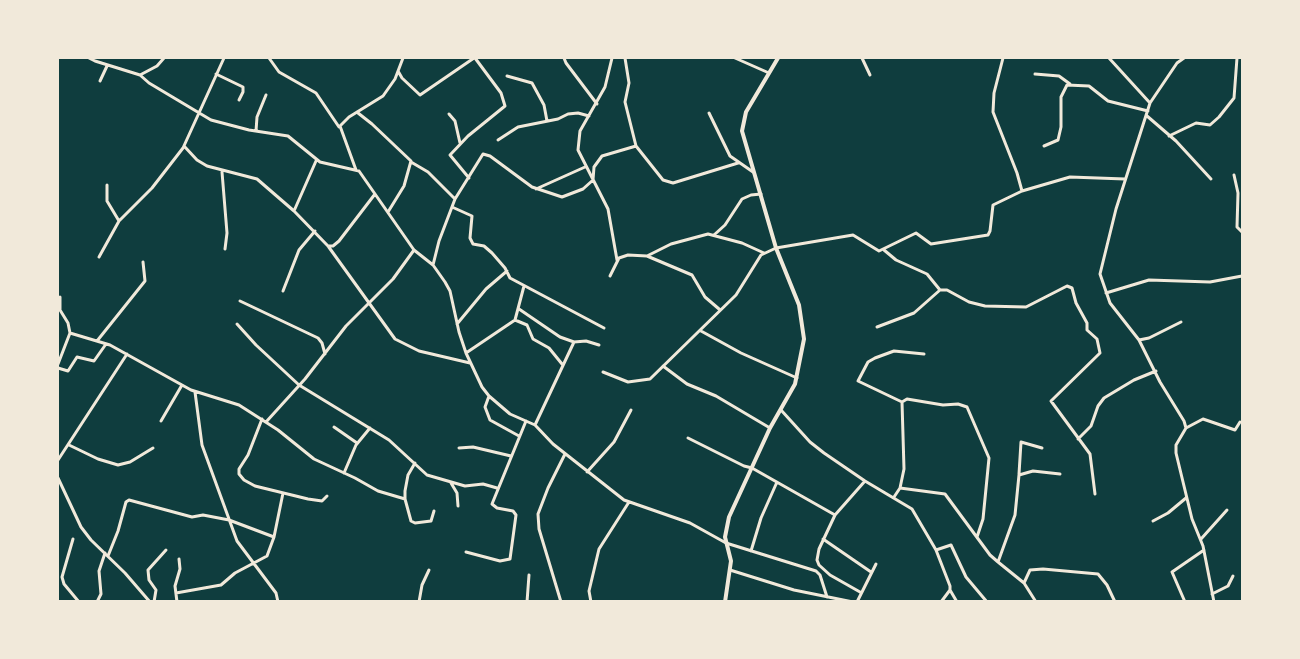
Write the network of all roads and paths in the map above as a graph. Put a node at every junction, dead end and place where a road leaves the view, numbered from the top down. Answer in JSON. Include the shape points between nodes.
{"nodes":[{"id":1,"x":89,"y":58,"type":"edge"},
{"id":2,"x":164,"y":58,"type":"edge"},
{"id":3,"x":224,"y":58,"type":"edge"},
{"id":4,"x":269,"y":58,"type":"edge"},
{"id":5,"x":403,"y":58,"type":"edge"},
{"id":6,"x":475,"y":58,"type":"edge"},
{"id":7,"x":564,"y":58,"type":"edge"},
{"id":8,"x":612,"y":58,"type":"edge"},
{"id":9,"x":625,"y":58,"type":"edge"},
{"id":10,"x":735,"y":58,"type":"edge"},
{"id":11,"x":778,"y":58,"type":"edge"},
{"id":12,"x":862,"y":58,"type":"edge"},
{"id":13,"x":1003,"y":58,"type":"edge"},
{"id":14,"x":1109,"y":58,"type":"edge"},
{"id":15,"x":1182,"y":58,"type":"edge"},
{"id":16,"x":1237,"y":58,"type":"edge"},
{"id":17,"x":107,"y":66,"type":"junction"},
{"id":18,"x":398,"y":70,"type":"junction"},
{"id":19,"x":770,"y":73,"type":"junction"},
{"id":20,"x":216,"y":74,"type":"junction"},
{"id":21,"x":1035,"y":74,"type":"dead end"},
{"id":22,"x":140,"y":75,"type":"junction"},
{"id":23,"x":870,"y":75,"type":"dead end"},
{"id":24,"x":507,"y":76,"type":"dead end"},
{"id":25,"x":100,"y":81,"type":"dead end"},
{"id":26,"x":1070,"y":84,"type":"junction"},
{"id":27,"x":266,"y":95,"type":"dead end"},
{"id":28,"x":239,"y":100,"type":"dead end"},
{"id":29,"x":1150,"y":103,"type":"junction"},
{"id":30,"x":597,"y":104,"type":"junction"},
{"id":31,"x":1148,"y":111,"type":"junction"},
{"id":32,"x":358,"y":113,"type":"junction"},
{"id":33,"x":709,"y":113,"type":"dead end"},
{"id":34,"x":200,"y":114,"type":"junction"},
{"id":35,"x":449,"y":114,"type":"dead end"},
{"id":36,"x":589,"y":116,"type":"junction"},
{"id":37,"x":1147,"y":116,"type":"junction"},
{"id":38,"x":546,"y":121,"type":"junction"},
{"id":39,"x":339,"y":128,"type":"junction"},
{"id":40,"x":256,"y":131,"type":"junction"},
{"id":41,"x":1170,"y":136,"type":"junction"},
{"id":42,"x":498,"y":140,"type":"dead end"},
{"id":43,"x":460,"y":143,"type":"junction"},
{"id":44,"x":184,"y":146,"type":"junction"},
{"id":45,"x":636,"y":146,"type":"junction"},
{"id":46,"x":1044,"y":146,"type":"dead end"},
{"id":47,"x":316,"y":161,"type":"junction"},
{"id":48,"x":411,"y":162,"type":"junction"},
{"id":49,"x":738,"y":163,"type":"junction"},
{"id":50,"x":585,"y":167,"type":"junction"},
{"id":51,"x":356,"y":170,"type":"junction"},
{"id":52,"x":222,"y":172,"type":"junction"},
{"id":53,"x":754,"y":172,"type":"junction"},
{"id":54,"x":1234,"y":175,"type":"dead end"},
{"id":55,"x":469,"y":178,"type":"junction"},
{"id":56,"x":1125,"y":179,"type":"junction"},
{"id":57,"x":1211,"y":179,"type":"dead end"},
{"id":58,"x":593,"y":180,"type":"junction"},
{"id":59,"x":107,"y":184,"type":"dead end"},
{"id":60,"x":536,"y":189,"type":"junction"},
{"id":61,"x":1022,"y":191,"type":"junction"},
{"id":62,"x":375,"y":194,"type":"junction"},
{"id":63,"x":760,"y":194,"type":"junction"},
{"id":64,"x":455,"y":199,"type":"junction"},
{"id":65,"x":452,"y":206,"type":"junction"},
{"id":66,"x":294,"y":211,"type":"junction"},
{"id":67,"x":388,"y":212,"type":"junction"},
{"id":68,"x":119,"y":221,"type":"junction"},
{"id":69,"x":315,"y":231,"type":"junction"},
{"id":70,"x":1242,"y":232,"type":"edge"},
{"id":71,"x":714,"y":235,"type":"junction"},
{"id":72,"x":328,"y":246,"type":"junction"},
{"id":73,"x":776,"y":248,"type":"junction"},
{"id":74,"x":224,"y":249,"type":"dead end"},
{"id":75,"x":414,"y":250,"type":"junction"},
{"id":76,"x":884,"y":250,"type":"junction"},
{"id":77,"x":764,"y":252,"type":"junction"},
{"id":78,"x":647,"y":256,"type":"junction"},
{"id":79,"x":100,"y":257,"type":"dead end"},
{"id":80,"x":617,"y":260,"type":"junction"},
{"id":81,"x":143,"y":262,"type":"dead end"},
{"id":82,"x":433,"y":265,"type":"junction"},
{"id":83,"x":507,"y":271,"type":"junction"},
{"id":84,"x":610,"y":276,"type":"dead end"},
{"id":85,"x":1242,"y":276,"type":"edge"},
{"id":86,"x":524,"y":286,"type":"junction"},
{"id":87,"x":940,"y":290,"type":"junction"},
{"id":88,"x":283,"y":291,"type":"dead end"},
{"id":89,"x":1106,"y":293,"type":"junction"},
{"id":90,"x":60,"y":297,"type":"dead end"},
{"id":91,"x":240,"y":301,"type":"dead end"},
{"id":92,"x":368,"y":303,"type":"junction"},
{"id":93,"x":518,"y":309,"type":"junction"},
{"id":94,"x":718,"y":309,"type":"junction"},
{"id":95,"x":515,"y":320,"type":"junction"},
{"id":96,"x":1181,"y":322,"type":"dead end"},
{"id":97,"x":237,"y":324,"type":"dead end"},
{"id":98,"x":457,"y":325,"type":"junction"},
{"id":99,"x":877,"y":327,"type":"dead end"},
{"id":100,"x":604,"y":328,"type":"dead end"},
{"id":101,"x":701,"y":331,"type":"junction"},
{"id":102,"x":70,"y":333,"type":"junction"},
{"id":103,"x":1140,"y":340,"type":"junction"},
{"id":104,"x":97,"y":341,"type":"junction"},
{"id":105,"x":574,"y":342,"type":"junction"},
{"id":106,"x":106,"y":344,"type":"junction"},
{"id":107,"x":599,"y":345,"type":"dead end"},
{"id":108,"x":466,"y":353,"type":"junction"},
{"id":109,"x":127,"y":354,"type":"junction"},
{"id":110,"x":325,"y":354,"type":"junction"},
{"id":111,"x":924,"y":354,"type":"dead end"},
{"id":112,"x":471,"y":362,"type":"junction"},
{"id":113,"x":58,"y":364,"type":"edge"},
{"id":114,"x":562,"y":364,"type":"junction"},
{"id":115,"x":663,"y":366,"type":"junction"},
{"id":116,"x":58,"y":368,"type":"edge"},
{"id":117,"x":1156,"y":371,"type":"junction"},
{"id":118,"x":603,"y":372,"type":"dead end"},
{"id":119,"x":798,"y":378,"type":"junction"},
{"id":120,"x":182,"y":385,"type":"junction"},
{"id":121,"x":299,"y":385,"type":"junction"},
{"id":122,"x":195,"y":392,"type":"junction"},
{"id":123,"x":489,"y":396,"type":"junction"},
{"id":124,"x":902,"y":402,"type":"junction"},
{"id":125,"x":631,"y":410,"type":"dead end"},
{"id":126,"x":781,"y":410,"type":"junction"},
{"id":127,"x":262,"y":419,"type":"junction"},
{"id":128,"x":161,"y":421,"type":"dead end"},
{"id":129,"x":526,"y":421,"type":"junction"},
{"id":130,"x":266,"y":422,"type":"junction"},
{"id":131,"x":1240,"y":422,"type":"dead end"},
{"id":132,"x":535,"y":425,"type":"junction"},
{"id":133,"x":334,"y":427,"type":"dead end"},
{"id":134,"x":370,"y":428,"type":"junction"},
{"id":135,"x":770,"y":428,"type":"junction"},
{"id":136,"x":1186,"y":428,"type":"junction"},
{"id":137,"x":519,"y":436,"type":"junction"},
{"id":138,"x":688,"y":438,"type":"dead end"},
{"id":139,"x":1078,"y":440,"type":"junction"},
{"id":140,"x":357,"y":443,"type":"junction"},
{"id":141,"x":69,"y":445,"type":"junction"},
{"id":142,"x":153,"y":448,"type":"dead end"},
{"id":143,"x":459,"y":448,"type":"dead end"},
{"id":144,"x":1042,"y":448,"type":"dead end"},
{"id":145,"x":566,"y":454,"type":"junction"},
{"id":146,"x":511,"y":456,"type":"junction"},
{"id":147,"x":58,"y":460,"type":"edge"},
{"id":148,"x":415,"y":463,"type":"junction"},
{"id":149,"x":752,"y":468,"type":"junction"},
{"id":150,"x":344,"y":472,"type":"junction"},
{"id":151,"x":587,"y":472,"type":"junction"},
{"id":152,"x":1060,"y":474,"type":"dead end"},
{"id":153,"x":1019,"y":475,"type":"junction"},
{"id":154,"x":58,"y":478,"type":"edge"},
{"id":155,"x":865,"y":481,"type":"junction"},
{"id":156,"x":451,"y":482,"type":"junction"},
{"id":157,"x":778,"y":482,"type":"junction"},
{"id":158,"x":497,"y":488,"type":"junction"},
{"id":159,"x":900,"y":488,"type":"junction"},
{"id":160,"x":283,"y":493,"type":"junction"},
{"id":161,"x":1095,"y":494,"type":"dead end"},
{"id":162,"x":327,"y":496,"type":"dead end"},
{"id":163,"x":894,"y":497,"type":"junction"},
{"id":164,"x":1186,"y":498,"type":"junction"},
{"id":165,"x":404,"y":499,"type":"junction"},
{"id":166,"x":629,"y":502,"type":"junction"},
{"id":167,"x":458,"y":506,"type":"dead end"},
{"id":168,"x":1227,"y":510,"type":"dead end"},
{"id":169,"x":434,"y":511,"type":"dead end"},
{"id":170,"x":835,"y":515,"type":"junction"},
{"id":171,"x":229,"y":520,"type":"junction"},
{"id":172,"x":1153,"y":521,"type":"dead end"},
{"id":173,"x":274,"y":537,"type":"junction"},
{"id":174,"x":977,"y":537,"type":"junction"},
{"id":175,"x":73,"y":539,"type":"dead end"},
{"id":176,"x":823,"y":539,"type":"junction"},
{"id":177,"x":1201,"y":540,"type":"junction"},
{"id":178,"x":726,"y":543,"type":"junction"},
{"id":179,"x":166,"y":550,"type":"dead end"},
{"id":180,"x":936,"y":550,"type":"junction"},
{"id":181,"x":1204,"y":550,"type":"junction"},
{"id":182,"x":751,"y":551,"type":"junction"},
{"id":183,"x":466,"y":552,"type":"dead end"},
{"id":184,"x":107,"y":555,"type":"junction"},
{"id":185,"x":179,"y":559,"type":"dead end"},
{"id":186,"x":998,"y":562,"type":"junction"},
{"id":187,"x":252,"y":563,"type":"junction"},
{"id":188,"x":876,"y":564,"type":"dead end"},
{"id":189,"x":429,"y":570,"type":"dead end"},
{"id":190,"x":730,"y":570,"type":"junction"},
{"id":191,"x":871,"y":572,"type":"junction"},
{"id":192,"x":529,"y":574,"type":"dead end"},
{"id":193,"x":1233,"y":576,"type":"dead end"},
{"id":194,"x":1024,"y":583,"type":"junction"},
{"id":195,"x":950,"y":590,"type":"junction"},
{"id":196,"x":860,"y":592,"type":"junction"},
{"id":197,"x":176,"y":593,"type":"junction"},
{"id":198,"x":1212,"y":594,"type":"junction"},
{"id":199,"x":827,"y":597,"type":"junction"},
{"id":200,"x":79,"y":602,"type":"edge"},
{"id":201,"x":97,"y":602,"type":"edge"},
{"id":202,"x":150,"y":602,"type":"edge"},
{"id":203,"x":154,"y":602,"type":"edge"},
{"id":204,"x":177,"y":602,"type":"edge"},
{"id":205,"x":278,"y":602,"type":"edge"},
{"id":206,"x":419,"y":602,"type":"edge"},
{"id":207,"x":527,"y":602,"type":"edge"},
{"id":208,"x":561,"y":602,"type":"edge"},
{"id":209,"x":591,"y":602,"type":"edge"},
{"id":210,"x":725,"y":602,"type":"edge"},
{"id":211,"x":855,"y":602,"type":"edge"},
{"id":212,"x":941,"y":602,"type":"edge"},
{"id":213,"x":957,"y":602,"type":"edge"},
{"id":214,"x":987,"y":602,"type":"edge"},
{"id":215,"x":1036,"y":602,"type":"edge"},
{"id":216,"x":1115,"y":602,"type":"edge"},
{"id":217,"x":1185,"y":602,"type":"edge"},
{"id":218,"x":1214,"y":602,"type":"edge"}],
"edges":[{"from":1,"to":17,"type":"street"},
{"from":2,"to":22,"type":"street"},
{"from":3,"to":20,"type":"street"},
{"from":4,"to":39,"type":"street","via":[[279,72],[316,93]]},
{"from":5,"to":18,"type":"street"},
{"from":6,"to":18,"type":"street","via":[[420,95]]},
{"from":6,"to":43,"type":"street","via":[[501,94],[505,106]]},
{"from":7,"to":30,"type":"street"},
{"from":8,"to":30,"type":"street"},
{"from":9,"to":45,"type":"street","via":[[629,84],[625,102]]},
{"from":10,"to":19,"type":"street"},
{"from":11,"to":19,"type":"street"},
{"from":12,"to":23,"type":"street"},
{"from":13,"to":61,"type":"street","via":[[994,92],[994,112]]},
{"from":14,"to":29,"type":"street"},
{"from":15,"to":29,"type":"street"},
{"from":16,"to":41,"type":"street","via":[[1234,98],[1219,118],[1210,125],[1196,123]]},
{"from":17,"to":22,"type":"street"},
{"from":17,"to":25,"type":"street"},
{"from":18,"to":32,"type":"street","via":[[383,96]]},
{"from":19,"to":53,"type":"street","via":[[750,103],[742,125],[742,137]]},
{"from":20,"to":28,"type":"street","via":[[243,87]]},
{"from":20,"to":34,"type":"street"},
{"from":21,"to":26,"type":"street","via":[[1059,76]]},
{"from":22,"to":34,"type":"street"},
{"from":24,"to":38,"type":"street","via":[[532,83],[544,105]]},
{"from":26,"to":31,"type":"street","via":[[1089,86],[1108,101]]},
{"from":26,"to":46,"type":"street","via":[[1065,86],[1061,97],[1058,140]]},
{"from":27,"to":40,"type":"street"},
{"from":29,"to":31,"type":"street"},
{"from":30,"to":36,"type":"street"},
{"from":31,"to":37,"type":"street"},
{"from":32,"to":39,"type":"street"},
{"from":32,"to":48,"type":"street"},
{"from":33,"to":49,"type":"street","via":[[725,149]]},
{"from":34,"to":40,"type":"street"},
{"from":34,"to":44,"type":"street"},
{"from":35,"to":43,"type":"street","via":[[455,120]]},
{"from":36,"to":38,"type":"street","via":[[572,113]]},
{"from":36,"to":50,"type":"street","via":[[582,126],[579,140],[578,153]]},
{"from":37,"to":41,"type":"street"},
{"from":37,"to":56,"type":"street"},
{"from":38,"to":42,"type":"street","via":[[514,129]]},
{"from":39,"to":51,"type":"street"},
{"from":40,"to":47,"type":"street","via":[[291,138]]},
{"from":41,"to":57,"type":"street"},
{"from":43,"to":55,"type":"street","via":[[450,156]]},
{"from":44,"to":52,"type":"street","via":[[201,163]]},
{"from":44,"to":68,"type":"street","via":[[152,188]]},
{"from":45,"to":49,"type":"street","via":[[668,183]]},
{"from":45,"to":58,"type":"street","via":[[602,156],[593,169]]},
{"from":47,"to":51,"type":"street"},
{"from":47,"to":66,"type":"street"},
{"from":48,"to":64,"type":"street","via":[[428,172]]},
{"from":48,"to":67,"type":"street","via":[[404,186]]},
{"from":49,"to":53,"type":"street"},
{"from":50,"to":58,"type":"street"},
{"from":50,"to":60,"type":"street"},
{"from":51,"to":62,"type":"street"},
{"from":52,"to":66,"type":"street","via":[[257,179]]},
{"from":52,"to":74,"type":"street","via":[[227,233]]},
{"from":53,"to":63,"type":"street"},
{"from":54,"to":70,"type":"street","via":[[1238,193],[1237,227]]},
{"from":55,"to":60,"type":"street","via":[[485,154]]},
{"from":55,"to":64,"type":"street"},
{"from":56,"to":61,"type":"street","via":[[1070,178]]},
{"from":56,"to":89,"type":"street","via":[[1101,264],[1100,274]]},
{"from":58,"to":60,"type":"street","via":[[583,189],[562,197]]},
{"from":58,"to":80,"type":"street","via":[[608,209]]},
{"from":59,"to":68,"type":"street","via":[[107,201]]},
{"from":61,"to":76,"type":"street","via":[[993,205],[988,234],[931,244],[916,233]]},
{"from":62,"to":67,"type":"street"},
{"from":62,"to":72,"type":"street","via":[[339,241]]},
{"from":63,"to":71,"type":"street","via":[[742,199],[725,225]]},
{"from":63,"to":73,"type":"street"},
{"from":64,"to":65,"type":"street"},
{"from":65,"to":82,"type":"street"},
{"from":65,"to":83,"type":"street","via":[[472,216],[470,238],[473,244],[486,247]]},
{"from":66,"to":69,"type":"street"},
{"from":67,"to":75,"type":"street"},
{"from":68,"to":79,"type":"street"},
{"from":69,"to":72,"type":"street"},
{"from":69,"to":88,"type":"street","via":[[300,250]]},
{"from":71,"to":77,"type":"street"},
{"from":71,"to":78,"type":"street","via":[[679,241]]},
{"from":72,"to":92,"type":"street"},
{"from":73,"to":76,"type":"street","via":[[853,235],[877,251]]},
{"from":73,"to":77,"type":"street"},
{"from":73,"to":119,"type":"street","via":[[803,324]]},
{"from":75,"to":82,"type":"street"},
{"from":75,"to":92,"type":"street","via":[[393,279]]},
{"from":76,"to":87,"type":"street","via":[[896,260],[927,274]]},
{"from":77,"to":94,"type":"street","via":[[742,288]]},
{"from":78,"to":80,"type":"street","via":[[628,256]]},
{"from":78,"to":94,"type":"street","via":[[692,275],[705,297]]},
{"from":80,"to":84,"type":"street"},
{"from":81,"to":104,"type":"street","via":[[145,278],[142,285]]},
{"from":82,"to":98,"type":"street","via":[[450,291]]},
{"from":83,"to":86,"type":"street","via":[[510,278]]},
{"from":83,"to":98,"type":"street","via":[[486,289]]},
{"from":85,"to":89,"type":"street","via":[[1210,282],[1149,280]]},
{"from":86,"to":93,"type":"street"},
{"from":86,"to":100,"type":"street"},
{"from":87,"to":99,"type":"street","via":[[914,313]]},
{"from":87,"to":139,"type":"street","via":[[985,306],[1021,308],[1067,286],[1072,288],[1087,330],[1097,339],[1100,352],[1051,401]]},
{"from":89,"to":103,"type":"street","via":[[1116,313]]},
{"from":90,"to":102,"type":"street","via":[[60,310]]},
{"from":91,"to":110,"type":"street","via":[[318,338]]},
{"from":92,"to":110,"type":"street"},
{"from":92,"to":112,"type":"street","via":[[395,340],[419,351]]},
{"from":93,"to":95,"type":"street"},
{"from":93,"to":105,"type":"street","via":[[550,331]]},
{"from":94,"to":101,"type":"street"},
{"from":95,"to":108,"type":"street"},
{"from":95,"to":114,"type":"street","via":[[527,325],[533,340],[549,348]]},
{"from":96,"to":103,"type":"street"},
{"from":97,"to":121,"type":"street"},
{"from":98,"to":108,"type":"street"},
{"from":101,"to":115,"type":"street"},
{"from":101,"to":119,"type":"street"},
{"from":102,"to":104,"type":"street"},
{"from":102,"to":113,"type":"street"},
{"from":103,"to":117,"type":"street"},
{"from":104,"to":106,"type":"street"},
{"from":105,"to":107,"type":"street"},
{"from":105,"to":114,"type":"street"},
{"from":106,"to":109,"type":"street"},
{"from":106,"to":116,"type":"street","via":[[94,362],[77,357],[68,371]]},
{"from":108,"to":112,"type":"street"},
{"from":109,"to":120,"type":"street"},
{"from":109,"to":141,"type":"street"},
{"from":110,"to":121,"type":"street"},
{"from":111,"to":124,"type":"street","via":[[894,351],[875,358],[868,362],[858,380]]},
{"from":112,"to":123,"type":"street"},
{"from":114,"to":132,"type":"street"},
{"from":115,"to":118,"type":"street","via":[[650,379],[637,382],[621,380]]},
{"from":115,"to":135,"type":"street","via":[[686,384],[716,396]]},
{"from":117,"to":136,"type":"street"},
{"from":117,"to":139,"type":"street","via":[[1104,398],[1091,426]]},
{"from":119,"to":126,"type":"street"},
{"from":120,"to":122,"type":"street"},
{"from":120,"to":128,"type":"street"},
{"from":121,"to":130,"type":"street"},
{"from":121,"to":134,"type":"street"},
{"from":122,"to":127,"type":"street","via":[[226,400]]},
{"from":122,"to":171,"type":"street","via":[[202,445]]},
{"from":123,"to":129,"type":"street","via":[[510,414]]},
{"from":123,"to":137,"type":"street","via":[[485,407],[490,420]]},
{"from":124,"to":159,"type":"street","via":[[904,469]]},
{"from":124,"to":174,"type":"street","via":[[907,399],[958,404],[967,407],[973,416],[989,458],[983,519]]},
{"from":125,"to":151,"type":"street","via":[[614,442]]},
{"from":126,"to":135,"type":"street"},
{"from":126,"to":155,"type":"street","via":[[814,445]]},
{"from":127,"to":130,"type":"street"},
{"from":127,"to":160,"type":"street","via":[[239,474],[249,484]]},
{"from":129,"to":132,"type":"street"},
{"from":129,"to":137,"type":"street"},
{"from":130,"to":150,"type":"street","via":[[314,459]]},
{"from":131,"to":136,"type":"street","via":[[1236,430],[1203,419]]},
{"from":132,"to":145,"type":"street"},
{"from":133,"to":140,"type":"street"},
{"from":134,"to":140,"type":"street"},
{"from":134,"to":148,"type":"street"},
{"from":135,"to":149,"type":"street"},
{"from":136,"to":164,"type":"street","via":[[1176,448]]},
{"from":137,"to":146,"type":"street"},
{"from":138,"to":149,"type":"street"},
{"from":139,"to":161,"type":"street","via":[[1090,454]]},
{"from":140,"to":150,"type":"street"},
{"from":141,"to":142,"type":"street","via":[[118,465],[130,462]]},
{"from":141,"to":147,"type":"street"},
{"from":143,"to":146,"type":"street","via":[[473,447]]},
{"from":144,"to":153,"type":"street","via":[[1021,442]]},
{"from":145,"to":151,"type":"street"},
{"from":145,"to":208,"type":"street","via":[[538,514]]},
{"from":146,"to":158,"type":"street"},
{"from":148,"to":156,"type":"street","via":[[428,476]]},
{"from":148,"to":165,"type":"street","via":[[408,475]]},
{"from":149,"to":157,"type":"street"},
{"from":149,"to":178,"type":"street","via":[[728,517]]},
{"from":150,"to":165,"type":"street","via":[[378,492]]},
{"from":151,"to":166,"type":"street"},
{"from":152,"to":153,"type":"street","via":[[1033,471]]},
{"from":153,"to":186,"type":"street","via":[[1015,515]]},
{"from":154,"to":184,"type":"street","via":[[82,527]]},
{"from":155,"to":163,"type":"street"},
{"from":155,"to":170,"type":"street"},
{"from":156,"to":158,"type":"street"},
{"from":156,"to":167,"type":"street","via":[[457,493]]},
{"from":157,"to":170,"type":"street"},
{"from":157,"to":182,"type":"street"},
{"from":158,"to":183,"type":"street","via":[[492,506],[513,510],[516,516],[510,559],[500,561]]},
{"from":159,"to":163,"type":"street"},
{"from":159,"to":174,"type":"street","via":[[945,494]]},
{"from":160,"to":162,"type":"street","via":[[321,501]]},
{"from":160,"to":173,"type":"street"},
{"from":163,"to":180,"type":"street","via":[[918,516]]},
{"from":164,"to":172,"type":"street"},
{"from":164,"to":177,"type":"street"},
{"from":165,"to":169,"type":"street","via":[[412,522],[432,521]]},
{"from":166,"to":178,"type":"street","via":[[690,524]]},
{"from":166,"to":209,"type":"street","via":[[601,545],[589,590]]},
{"from":168,"to":177,"type":"street"},
{"from":170,"to":176,"type":"street"},
{"from":171,"to":173,"type":"street"},
{"from":171,"to":184,"type":"street","via":[[201,515],[192,517],[127,500]]},
{"from":171,"to":187,"type":"street","via":[[237,541]]},
{"from":173,"to":187,"type":"street","via":[[268,556]]},
{"from":174,"to":186,"type":"street"},
{"from":175,"to":200,"type":"street","via":[[62,577]]},
{"from":176,"to":191,"type":"street"},
{"from":176,"to":196,"type":"street","via":[[818,555],[819,565]]},
{"from":177,"to":181,"type":"street"},
{"from":178,"to":182,"type":"street"},
{"from":178,"to":190,"type":"street"},
{"from":179,"to":203,"type":"street","via":[[148,570],[150,582],[156,590]]},
{"from":180,"to":195,"type":"street"},
{"from":180,"to":214,"type":"street","via":[[951,545],[966,577]]},
{"from":181,"to":198,"type":"street"},
{"from":181,"to":217,"type":"street","via":[[1172,572]]},
{"from":182,"to":199,"type":"street","via":[[818,572]]},
{"from":184,"to":201,"type":"street","via":[[99,571]]},
{"from":184,"to":202,"type":"street"},
{"from":185,"to":197,"type":"street"},
{"from":186,"to":194,"type":"street"},
{"from":187,"to":197,"type":"street","via":[[221,584]]},
{"from":187,"to":205,"type":"street","via":[[276,593]]},
{"from":188,"to":191,"type":"street"},
{"from":189,"to":206,"type":"street"},
{"from":190,"to":199,"type":"street"},
{"from":190,"to":210,"type":"street"},
{"from":191,"to":196,"type":"street"},
{"from":192,"to":207,"type":"street"},
{"from":193,"to":198,"type":"street","via":[[1228,586]]},
{"from":194,"to":215,"type":"street"},
{"from":194,"to":216,"type":"street","via":[[1030,570],[1098,574]]},
{"from":195,"to":212,"type":"street"},
{"from":195,"to":213,"type":"street"},
{"from":196,"to":211,"type":"street"},
{"from":197,"to":204,"type":"street"},
{"from":198,"to":218,"type":"street"},
{"from":199,"to":211,"type":"street"}]}
